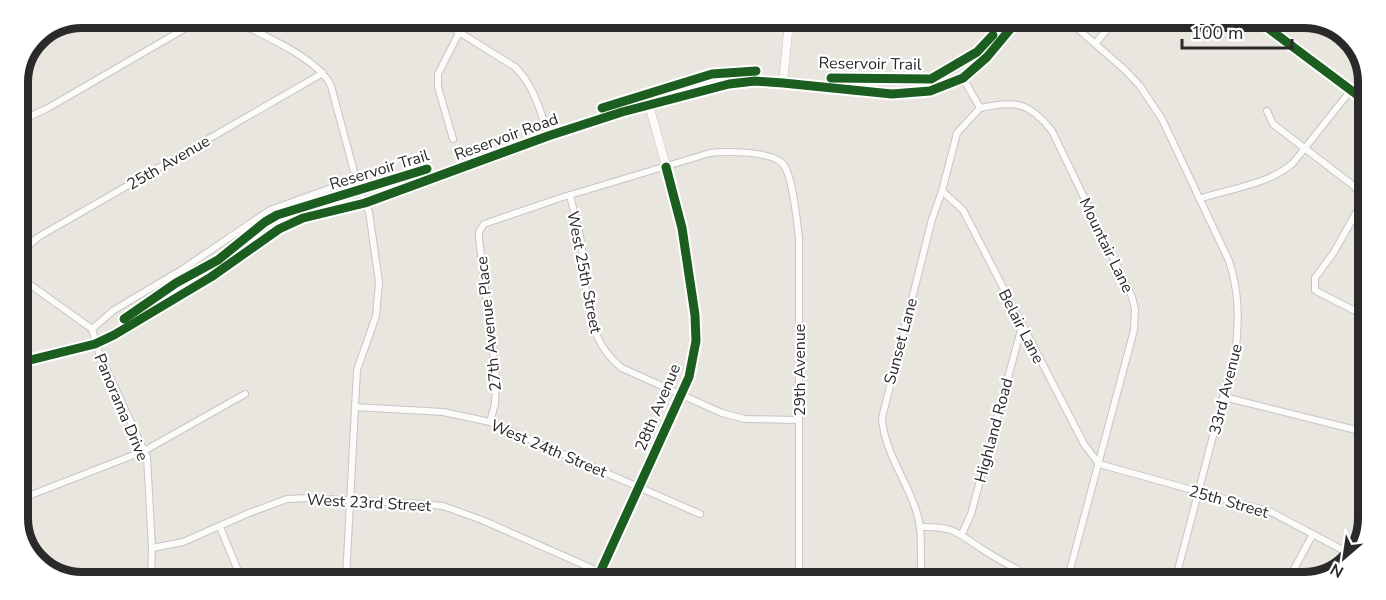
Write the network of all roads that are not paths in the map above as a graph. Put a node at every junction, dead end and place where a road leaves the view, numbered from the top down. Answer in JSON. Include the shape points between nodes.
{"nodes":[{"id":1,"x":186,"y":28,"type":"edge"},
{"id":2,"x":248,"y":28,"type":"edge"},
{"id":3,"x":452,"y":28,"type":"edge"},
{"id":4,"x":788,"y":28,"type":"edge"},
{"id":5,"x":1011,"y":28,"type":"edge"},
{"id":6,"x":1078,"y":28,"type":"edge"},
{"id":7,"x":1108,"y":28,"type":"edge"},
{"id":8,"x":1269,"y":28,"type":"edge"},
{"id":9,"x":459,"y":33,"type":"junction"},
{"id":10,"x":1096,"y":42,"type":"junction"},
{"id":11,"x":323,"y":73,"type":"junction"},
{"id":12,"x":963,"y":78,"type":"junction"},
{"id":13,"x":783,"y":82,"type":"junction"},
{"id":14,"x":1351,"y":90,"type":"junction"},
{"id":15,"x":1357,"y":95,"type":"edge"},
{"id":16,"x":649,"y":105,"type":"junction"},
{"id":17,"x":980,"y":108,"type":"junction"},
{"id":18,"x":1267,"y":111,"type":"dead end"},
{"id":19,"x":29,"y":119,"type":"edge"},
{"id":20,"x":548,"y":136,"type":"junction"},
{"id":21,"x":453,"y":139,"type":"dead end"},
{"id":22,"x":1305,"y":149,"type":"junction"},
{"id":23,"x":666,"y":166,"type":"junction"},
{"id":24,"x":356,"y":179,"type":"junction"},
{"id":25,"x":942,"y":191,"type":"junction"},
{"id":26,"x":1357,"y":191,"type":"edge"},
{"id":27,"x":570,"y":195,"type":"junction"},
{"id":28,"x":1199,"y":199,"type":"junction"},
{"id":29,"x":366,"y":202,"type":"junction"},
{"id":30,"x":1357,"y":208,"type":"edge"},
{"id":31,"x":29,"y":246,"type":"edge"},
{"id":32,"x":29,"y":284,"type":"edge"},
{"id":33,"x":1358,"y":312,"type":"edge"},
{"id":34,"x":1022,"y":326,"type":"junction"},
{"id":35,"x":93,"y":329,"type":"junction"},
{"id":36,"x":95,"y":344,"type":"junction"},
{"id":37,"x":29,"y":360,"type":"edge"},
{"id":38,"x":245,"y":394,"type":"dead end"},
{"id":39,"x":681,"y":395,"type":"junction"},
{"id":40,"x":1224,"y":397,"type":"junction"},
{"id":41,"x":355,"y":406,"type":"junction"},
{"id":42,"x":799,"y":420,"type":"junction"},
{"id":43,"x":490,"y":422,"type":"junction"},
{"id":44,"x":1358,"y":430,"type":"edge"},
{"id":45,"x":144,"y":451,"type":"junction"},
{"id":46,"x":1099,"y":464,"type":"junction"},
{"id":47,"x":639,"y":486,"type":"junction"},
{"id":48,"x":1198,"y":491,"type":"junction"},
{"id":49,"x":29,"y":496,"type":"edge"},
{"id":50,"x":350,"y":499,"type":"junction"},
{"id":51,"x":700,"y":514,"type":"dead end"},
{"id":52,"x":220,"y":527,"type":"junction"},
{"id":53,"x":921,"y":527,"type":"junction"},
{"id":54,"x":962,"y":534,"type":"junction"},
{"id":55,"x":1313,"y":534,"type":"junction"},
{"id":56,"x":152,"y":548,"type":"junction"},
{"id":57,"x":1345,"y":551,"type":"edge"},
{"id":58,"x":151,"y":572,"type":"edge"},
{"id":59,"x":239,"y":572,"type":"edge"},
{"id":60,"x":346,"y":572,"type":"edge"},
{"id":61,"x":590,"y":572,"type":"edge"},
{"id":62,"x":601,"y":572,"type":"edge"},
{"id":63,"x":799,"y":572,"type":"edge"},
{"id":64,"x":922,"y":572,"type":"edge"},
{"id":65,"x":1022,"y":572,"type":"edge"},
{"id":66,"x":1069,"y":572,"type":"edge"},
{"id":67,"x":1178,"y":572,"type":"edge"},
{"id":68,"x":1292,"y":572,"type":"edge"}],
"edges":[{"from":1,"to":19,"type":"street"},
{"from":2,"to":11,"type":"street"},
{"from":3,"to":9,"type":"street"},
{"from":4,"to":13,"type":"street"},
{"from":5,"to":12,"type":"street","name":"Reservoir Road"},
{"from":6,"to":10,"type":"street","name":"33rd Avenue"},
{"from":7,"to":10,"type":"street"},
{"from":8,"to":14,"type":"street"},
{"from":9,"to":20,"type":"street","via":[[521,73],[535,97]]},
{"from":9,"to":21,"type":"street","via":[[438,74]]},
{"from":10,"to":28,"type":"street","name":"33rd Avenue","via":[[1140,86],[1162,119]]},
{"from":11,"to":24,"type":"street","via":[[331,86]]},
{"from":11,"to":31,"type":"street","name":"25th Avenue"},
{"from":12,"to":13,"type":"street","name":"Reservoir Road","via":[[930,91],[892,94]]},
{"from":12,"to":17,"type":"street"},
{"from":13,"to":16,"type":"street","name":"Reservoir Road","via":[[743,81]]},
{"from":14,"to":15,"type":"street"},
{"from":14,"to":22,"type":"street"},
{"from":16,"to":20,"type":"street","name":"Reservoir Road"},
{"from":16,"to":23,"type":"street","name":"28th Avenue"},
{"from":17,"to":25,"type":"street","name":"Sunset Lane","via":[[957,133]]},
{"from":17,"to":46,"type":"street","name":"Mountair Lane","via":[[1017,104],[1032,110],[1052,131],[1132,297],[1134,330]]},
{"from":18,"to":22,"type":"street","via":[[1273,124]]},
{"from":20,"to":29,"type":"street","name":"Reservoir Road"},
{"from":22,"to":26,"type":"street"},
{"from":22,"to":28,"type":"street","via":[[1277,175]]},
{"from":23,"to":27,"type":"street"},
{"from":23,"to":39,"type":"street","name":"28th Avenue","via":[[682,228],[696,327],[694,358]]},
{"from":23,"to":42,"type":"street","name":"29th Avenue","via":[[724,151],[766,156],[782,162],[786,168],[799,238]]},
{"from":24,"to":29,"type":"street"},
{"from":24,"to":35,"type":"street","via":[[270,210],[114,310]]},
{"from":25,"to":34,"type":"street","name":"Belair Lane","via":[[963,210]]},
{"from":25,"to":53,"type":"street","name":"Sunset Lane","via":[[882,417],[888,446]]},
{"from":27,"to":39,"type":"street","name":"West 25th Street","via":[[580,235],[590,315],[600,345],[622,368]]},
{"from":27,"to":43,"type":"street","name":"27th Avenue Place","via":[[482,226],[479,238],[496,378]]},
{"from":28,"to":40,"type":"street","name":"33rd Avenue","via":[[1236,284],[1236,348]]},
{"from":29,"to":36,"type":"street","name":"Reservoir Road","via":[[303,218],[279,229],[211,277]]},
{"from":29,"to":41,"type":"street","via":[[379,274],[379,296],[357,370]]},
{"from":30,"to":33,"type":"street","via":[[1315,278],[1314,286],[1318,292]]},
{"from":32,"to":35,"type":"street"},
{"from":34,"to":46,"type":"street","name":"Belair Lane","via":[[1084,444]]},
{"from":34,"to":54,"type":"street","name":"Highland Road","via":[[971,514]]},
{"from":35,"to":36,"type":"street","name":"Panorama Drive"},
{"from":36,"to":37,"type":"street","name":"Reservoir Road"},
{"from":36,"to":45,"type":"street","name":"Panorama Drive"},
{"from":38,"to":45,"type":"street"},
{"from":39,"to":42,"type":"street","name":"West 25th Street","via":[[739,418]]},
{"from":39,"to":47,"type":"street","name":"28th Avenue"},
{"from":40,"to":44,"type":"street"},
{"from":40,"to":48,"type":"street","name":"33rd Avenue"},
{"from":41,"to":43,"type":"street","name":"West 24th Street","via":[[443,412]]},
{"from":41,"to":50,"type":"street"},
{"from":42,"to":63,"type":"street","name":"29th Avenue"},
{"from":43,"to":47,"type":"street","name":"West 24th Street"},
{"from":45,"to":49,"type":"street"},
{"from":45,"to":56,"type":"street","name":"Panorama Drive"},
{"from":46,"to":48,"type":"street","name":"25th Street"},
{"from":46,"to":66,"type":"street","name":"Mountair Lane"},
{"from":47,"to":51,"type":"street","name":"West 24th Street"},
{"from":47,"to":62,"type":"street","name":"28th Avenue"},
{"from":48,"to":55,"type":"street","name":"25th Street","via":[[1271,512]]},
{"from":48,"to":67,"type":"street","name":"33rd Avenue"},
{"from":50,"to":52,"type":"street","name":"West 23rd Street","via":[[287,499]]},
{"from":50,"to":60,"type":"street"},
{"from":50,"to":61,"type":"street","name":"West 23rd Street","via":[[423,504],[462,512]]},
{"from":52,"to":56,"type":"street","name":"West 23rd Street","via":[[183,542]]},
{"from":52,"to":59,"type":"street"},
{"from":53,"to":54,"type":"street","via":[[940,526]]},
{"from":53,"to":64,"type":"street","name":"Sunset Lane"},
{"from":54,"to":65,"type":"street"},
{"from":55,"to":57,"type":"street","name":"25th Street"},
{"from":55,"to":68,"type":"street"},
{"from":56,"to":58,"type":"street","name":"Panorama Drive"}]}
